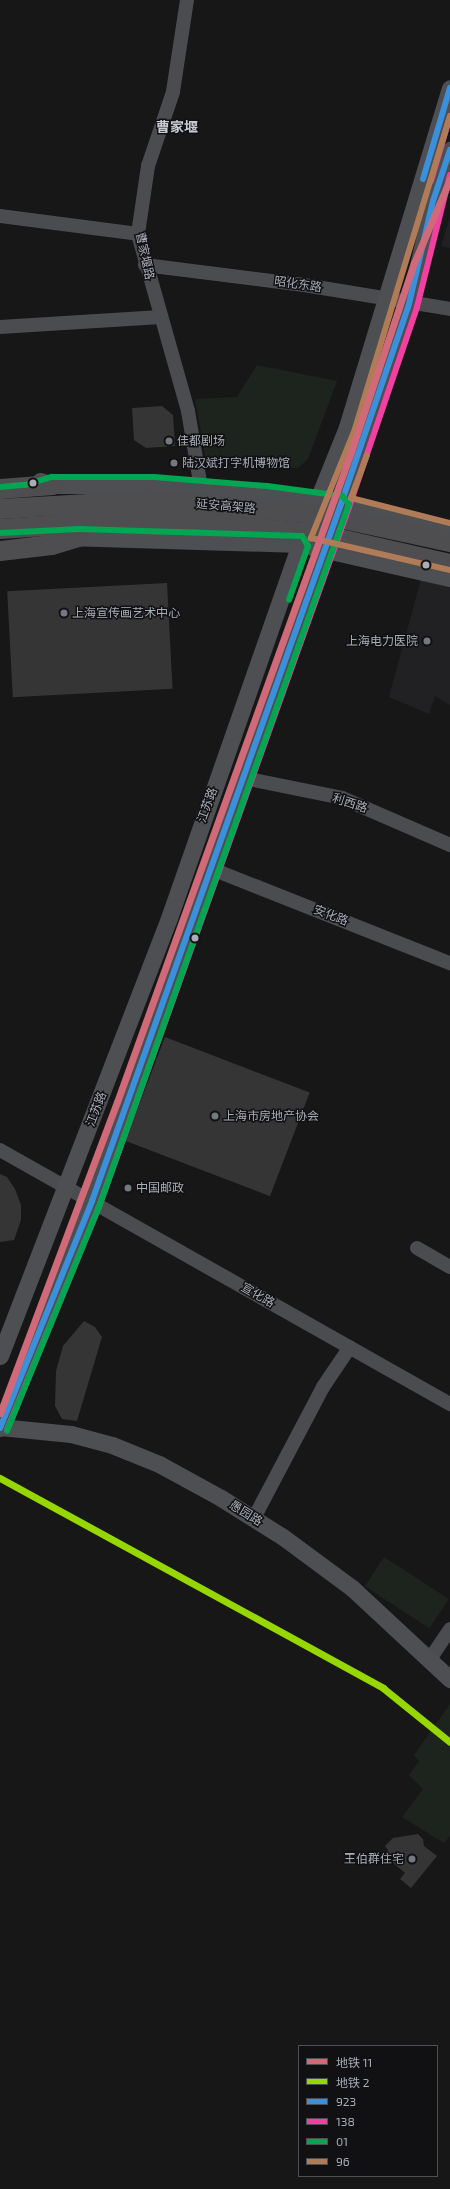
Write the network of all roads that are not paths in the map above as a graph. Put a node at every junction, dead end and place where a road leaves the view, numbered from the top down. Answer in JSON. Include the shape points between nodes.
{"nodes":[{"id":1,"x":187,"y":0,"type":"edge"},
{"id":2,"x":450,"y":88,"type":"edge"},
{"id":3,"x":450,"y":150,"type":"edge"},
{"id":4,"x":0,"y":216,"type":"edge"},
{"id":5,"x":138,"y":234,"type":"junction"},
{"id":6,"x":145,"y":265,"type":"junction"},
{"id":7,"x":386,"y":298,"type":"junction"},
{"id":8,"x":409,"y":304,"type":"junction"},
{"id":9,"x":450,"y":309,"type":"edge"},
{"id":10,"x":161,"y":318,"type":"junction"},
{"id":11,"x":0,"y":327,"type":"edge"},
{"id":12,"x":0,"y":480,"type":"edge"},
{"id":13,"x":53,"y":485,"type":"junction"},
{"id":14,"x":201,"y":488,"type":"junction"},
{"id":15,"x":0,"y":489,"type":"edge"},
{"id":16,"x":0,"y":495,"type":"edge"},
{"id":17,"x":316,"y":501,"type":"junction"},
{"id":18,"x":341,"y":504,"type":"junction"},
{"id":19,"x":0,"y":509,"type":"edge"},
{"id":20,"x":0,"y":529,"type":"edge"},
{"id":21,"x":450,"y":531,"type":"edge"},
{"id":22,"x":79,"y":537,"type":"junction"},
{"id":23,"x":0,"y":541,"type":"edge"},
{"id":24,"x":450,"y":542,"type":"edge"},
{"id":25,"x":300,"y":544,"type":"junction"},
{"id":26,"x":324,"y":549,"type":"junction"},
{"id":27,"x":0,"y":551,"type":"edge"},
{"id":28,"x":450,"y":564,"type":"edge"},
{"id":29,"x":450,"y":578,"type":"edge"},
{"id":30,"x":244,"y":778,"type":"junction"},
{"id":31,"x":450,"y":845,"type":"edge"},
{"id":32,"x":212,"y":869,"type":"junction"},
{"id":33,"x":450,"y":963,"type":"edge"},
{"id":34,"x":0,"y":1150,"type":"edge"},
{"id":35,"x":66,"y":1186,"type":"junction"},
{"id":36,"x":92,"y":1201,"type":"junction"},
{"id":37,"x":417,"y":1248,"type":"dead end"},
{"id":38,"x":450,"y":1267,"type":"edge"},
{"id":39,"x":350,"y":1347,"type":"junction"},
{"id":40,"x":0,"y":1356,"type":"edge"},
{"id":41,"x":450,"y":1404,"type":"edge"},
{"id":42,"x":0,"y":1428,"type":"edge"},
{"id":43,"x":254,"y":1518,"type":"junction"},
{"id":44,"x":450,"y":1630,"type":"edge"},
{"id":45,"x":430,"y":1660,"type":"junction"},
{"id":46,"x":450,"y":1679,"type":"edge"}],
"edges":[{"from":1,"to":5,"type":"street","name":"曹家堰路","via":[[173,92],[148,166]]},
{"from":2,"to":7,"type":"main road","name":"江苏路"},
{"from":3,"to":8,"type":"main road","via":[[433,201]]},
{"from":4,"to":5,"type":"street"},
{"from":5,"to":6,"type":"street","name":"曹家堰路"},
{"from":6,"to":7,"type":"street","name":"昭化东路"},
{"from":6,"to":10,"type":"street","name":"曹家堰路"},
{"from":7,"to":8,"type":"street","name":"昭化东路"},
{"from":7,"to":17,"type":"main road","name":"江苏路","via":[[347,427]]},
{"from":8,"to":9,"type":"street","name":"昭化东路"},
{"from":8,"to":18,"type":"main road"},
{"from":10,"to":11,"type":"street"},
{"from":10,"to":14,"type":"street","name":"曹家堰路","via":[[182,391]]},
{"from":12,"to":13,"type":"main road","via":[[32,478]]},
{"from":13,"to":14,"type":"main road"},
{"from":13,"to":15,"type":"highway"},
{"from":13,"to":16,"type":"main road","via":[[26,493]]},
{"from":14,"to":17,"type":"main road"},
{"from":17,"to":18,"type":"main road"},
{"from":17,"to":25,"type":"main road","name":"江苏路"},
{"from":18,"to":21,"type":"main road"},
{"from":18,"to":26,"type":"main road"},
{"from":19,"to":24,"type":"highway","name":"延安高架路","bridge":true,"via":[[154,500],[325,515]]},
{"from":20,"to":28,"type":"highway","name":"延安高架路","bridge":true,"via":[[152,518],[318,534]]},
{"from":22,"to":23,"type":"main road"},
{"from":22,"to":25,"type":"main road"},
{"from":22,"to":27,"type":"highway"},
{"from":25,"to":26,"type":"main road"},
{"from":25,"to":35,"type":"main road","name":"江苏路","via":[[169,918]]},
{"from":26,"to":29,"type":"main road"},
{"from":26,"to":30,"type":"main road"},
{"from":30,"to":31,"type":"street","name":"利西路","via":[[342,798]]},
{"from":30,"to":32,"type":"main road"},
{"from":32,"to":33,"type":"street","name":"安化路"},
{"from":32,"to":36,"type":"main road"},
{"from":34,"to":35,"type":"street","name":"宣化路"},
{"from":35,"to":36,"type":"street","name":"宣化路"},
{"from":35,"to":40,"type":"main road","name":"江苏路"},
{"from":36,"to":39,"type":"street","name":"宣化路"},
{"from":36,"to":42,"type":"main road"},
{"from":37,"to":38,"type":"street"},
{"from":39,"to":41,"type":"street","name":"宣化路"},
{"from":39,"to":43,"type":"street","via":[[323,1387]]},
{"from":42,"to":43,"type":"main road","name":"愚园路","via":[[71,1434],[112,1445],[159,1464]]},
{"from":43,"to":45,"type":"main road","name":"愚园路","via":[[352,1588]]},
{"from":44,"to":45,"type":"street"},
{"from":45,"to":46,"type":"main road","name":"愚园路"}]}
